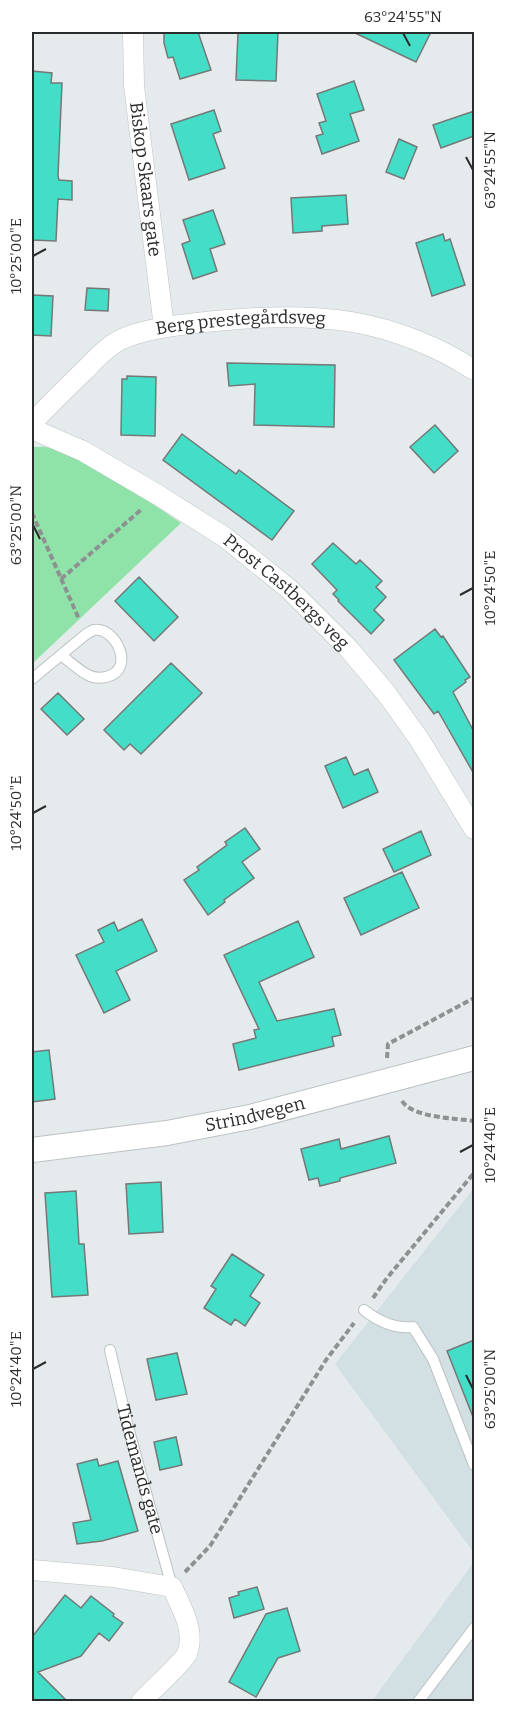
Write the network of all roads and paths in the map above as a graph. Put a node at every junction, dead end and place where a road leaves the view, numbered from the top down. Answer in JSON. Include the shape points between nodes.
{"nodes":[{"id":1,"x":133,"y":32,"type":"edge"},
{"id":2,"x":164,"y":327,"type":"junction"},
{"id":3,"x":474,"y":370,"type":"edge"},
{"id":4,"x":32,"y":423,"type":"edge"},
{"id":5,"x":32,"y":429,"type":"edge"},
{"id":6,"x":158,"y":495,"type":"junction"},
{"id":7,"x":32,"y":513,"type":"edge"},
{"id":8,"x":61,"y":579,"type":"junction"},
{"id":9,"x":86,"y":635,"type":"junction"},
{"id":10,"x":61,"y":655,"type":"junction"},
{"id":11,"x":32,"y":679,"type":"edge"},
{"id":12,"x":474,"y":830,"type":"edge"},
{"id":13,"x":474,"y":998,"type":"edge"},
{"id":14,"x":474,"y":1058,"type":"edge"},
{"id":15,"x":387,"y":1062,"type":"dead end"},
{"id":16,"x":397,"y":1094,"type":"dead end"},
{"id":17,"x":474,"y":1121,"type":"edge"},
{"id":18,"x":32,"y":1150,"type":"edge"},
{"id":19,"x":474,"y":1173,"type":"edge"},
{"id":20,"x":364,"y":1310,"type":"junction"},
{"id":21,"x":110,"y":1350,"type":"dead end"},
{"id":22,"x":474,"y":1465,"type":"edge"},
{"id":23,"x":32,"y":1570,"type":"edge"},
{"id":24,"x":172,"y":1587,"type":"junction"},
{"id":25,"x":474,"y":1628,"type":"edge"},
{"id":26,"x":141,"y":1701,"type":"edge"},
{"id":27,"x":418,"y":1701,"type":"edge"}],
"edges":[{"from":1,"to":2,"type":"street","name":"Biskop Skaars gate","via":[[134,86]]},
{"from":2,"to":3,"type":"street","name":"Berg prestegårdsveg","via":[[266,318],[352,322],[387,330]]},
{"from":2,"to":4,"type":"street","name":"Berg prestegårdsveg","via":[[113,344]]},
{"from":5,"to":6,"type":"street","name":"Prost Castbergs veg","via":[[83,452]]},
{"from":6,"to":8,"type":"path"},
{"from":6,"to":12,"type":"street","name":"Prost Castbergs veg","via":[[226,538],[280,582],[348,648],[419,739]]},
{"from":7,"to":8,"type":"path"},
{"from":8,"to":9,"type":"path"},
{"from":9,"to":10,"type":"lane"},
{"from":9,"to":10,"type":"lane","via":[[94,630],[109,634],[121,651],[116,673],[99,678],[88,675]]},
{"from":10,"to":11,"type":"lane"},
{"from":13,"to":15,"type":"path","via":[[387,1044]]},
{"from":14,"to":18,"type":"street","name":"Strindvegen","via":[[250,1117],[167,1133]]},
{"from":16,"to":17,"type":"path","via":[[406,1107],[419,1113]]},
{"from":19,"to":20,"type":"path"},
{"from":20,"to":22,"type":"lane","via":[[401,1328],[413,1327],[433,1359]]},
{"from":20,"to":24,"type":"path","via":[[326,1360],[210,1546]]},
{"from":21,"to":24,"type":"lane","name":"Tidemands gate"},
{"from":23,"to":24,"type":"street","via":[[113,1576]]},
{"from":24,"to":26,"type":"street","name":"Tidemands gate","via":[[187,1619],[187,1655]]},
{"from":25,"to":27,"type":"lane"}]}
